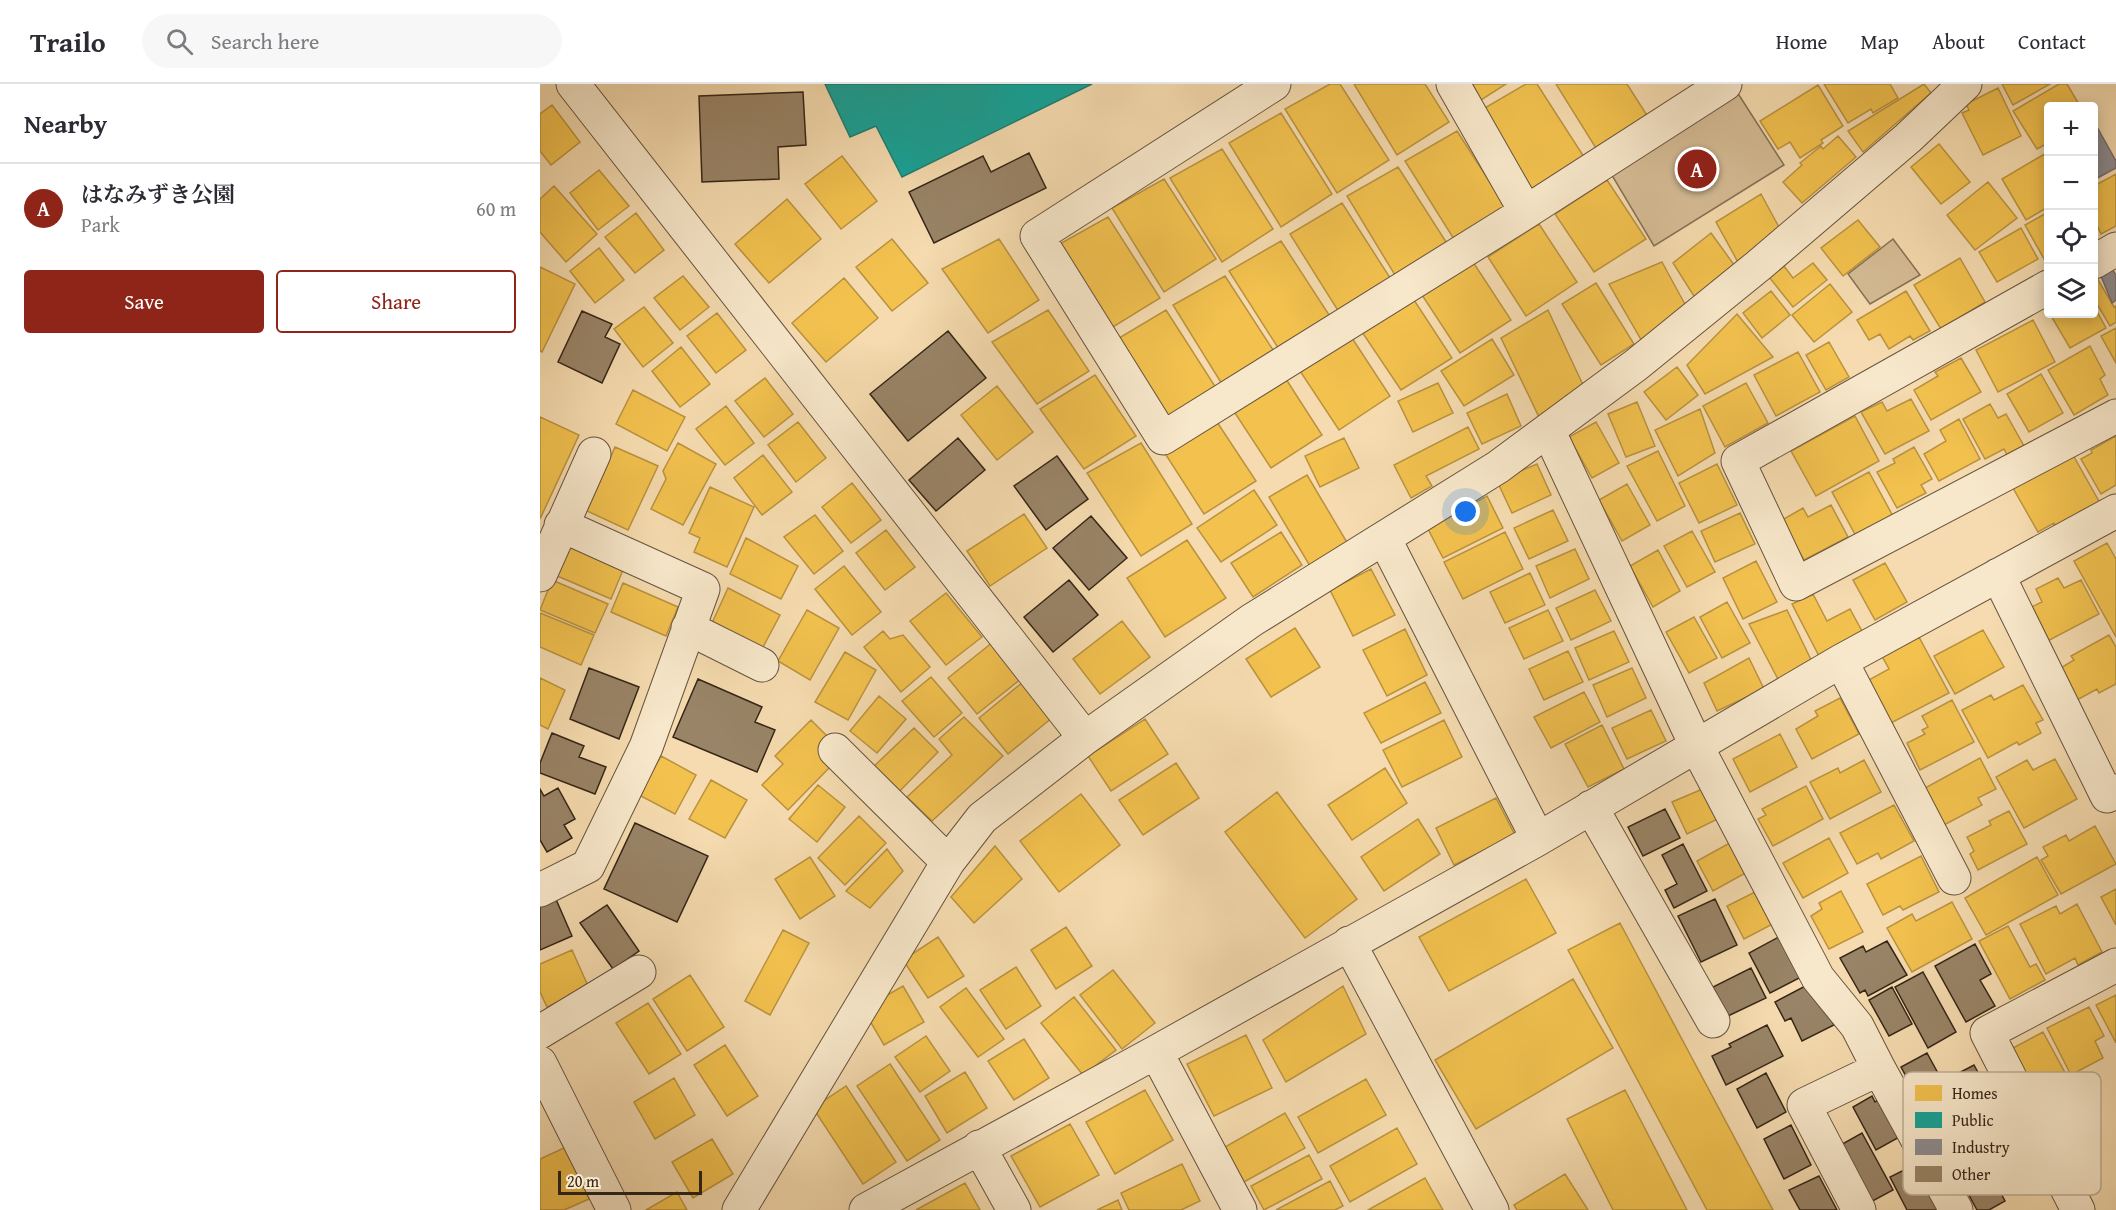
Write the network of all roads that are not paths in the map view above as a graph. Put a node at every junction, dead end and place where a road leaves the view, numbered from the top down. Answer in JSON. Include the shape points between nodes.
{"nodes":[{"id":1,"x":573,"y":84,"type":"edge"},
{"id":2,"x":1274,"y":84,"type":"edge"},
{"id":3,"x":1453,"y":84,"type":"edge"},
{"id":4,"x":1725,"y":84,"type":"edge"},
{"id":5,"x":1965,"y":84,"type":"edge"},
{"id":6,"x":1238,"y":93,"type":"edge"},
{"id":7,"x":1526,"y":212,"type":"junction"},
{"id":8,"x":2116,"y":249,"type":"edge"},
{"id":9,"x":2098,"y":260,"type":"edge"},
{"id":10,"x":2044,"y":290,"type":"edge"},
{"id":11,"x":2116,"y":416,"type":"edge"},
{"id":12,"x":1548,"y":430,"type":"junction"},
{"id":13,"x":594,"y":454,"type":"dead end"},
{"id":14,"x":2116,"y":511,"type":"edge"},
{"id":15,"x":561,"y":525,"type":"junction"},
{"id":16,"x":1383,"y":538,"type":"junction"},
{"id":17,"x":540,"y":575,"type":"edge"},
{"id":18,"x":1998,"y":575,"type":"junction"},
{"id":19,"x":688,"y":628,"type":"junction"},
{"id":20,"x":1841,"y":661,"type":"junction"},
{"id":21,"x":762,"y":665,"type":"dead end"},
{"id":22,"x":1085,"y":738,"type":"junction"},
{"id":23,"x":1696,"y":745,"type":"junction"},
{"id":24,"x":835,"y":750,"type":"dead end"},
{"id":25,"x":2116,"y":791,"type":"edge"},
{"id":26,"x":1591,"y":807,"type":"junction"},
{"id":27,"x":1538,"y":839,"type":"junction"},
{"id":28,"x":948,"y":862,"type":"junction"},
{"id":29,"x":1954,"y":878,"type":"dead end"},
{"id":30,"x":540,"y":890,"type":"edge"},
{"id":31,"x":1348,"y":943,"type":"junction"},
{"id":32,"x":2116,"y":966,"type":"edge"},
{"id":33,"x":639,"y":972,"type":"dead end"},
{"id":34,"x":1713,"y":1021,"type":"dead end"},
{"id":35,"x":540,"y":1032,"type":"edge"},
{"id":36,"x":1156,"y":1052,"type":"junction"},
{"id":37,"x":540,"y":1063,"type":"edge"},
{"id":38,"x":1879,"y":1069,"type":"junction"},
{"id":39,"x":2007,"y":1072,"type":"edge"},
{"id":40,"x":550,"y":1108,"type":"edge"},
{"id":41,"x":1903,"y":1113,"type":"edge"},
{"id":42,"x":979,"y":1147,"type":"junction"},
{"id":43,"x":1948,"y":1195,"type":"edge"},
{"id":44,"x":2070,"y":1195,"type":"edge"},
{"id":45,"x":614,"y":1210,"type":"edge"},
{"id":46,"x":739,"y":1210,"type":"edge"},
{"id":47,"x":866,"y":1210,"type":"edge"},
{"id":48,"x":1014,"y":1210,"type":"edge"},
{"id":49,"x":1240,"y":1210,"type":"edge"},
{"id":50,"x":1492,"y":1210,"type":"edge"},
{"id":51,"x":1859,"y":1210,"type":"edge"},
{"id":52,"x":1956,"y":1210,"type":"edge"},
{"id":53,"x":2078,"y":1210,"type":"edge"}],
"edges":[{"from":1,"to":22,"type":"street"},
{"from":2,"to":6,"type":"street"},
{"from":3,"to":7,"type":"street"},
{"from":4,"to":7,"type":"street"},
{"from":5,"to":12,"type":"street","via":[[1758,266]]},
{"from":6,"to":7,"type":"street","via":[[1037,236],[1163,438]]},
{"from":8,"to":9,"type":"street"},
{"from":10,"to":11,"type":"street","via":[[1738,461],[1796,584]]},
{"from":12,"to":16,"type":"street","via":[[1498,467]]},
{"from":12,"to":23,"type":"street"},
{"from":13,"to":15,"type":"street"},
{"from":14,"to":18,"type":"street"},
{"from":15,"to":17,"type":"street"},
{"from":15,"to":19,"type":"street","via":[[703,589]]},
{"from":16,"to":22,"type":"street","via":[[1252,620]]},
{"from":16,"to":27,"type":"street"},
{"from":18,"to":20,"type":"street"},
{"from":18,"to":25,"type":"street","via":[[2107,796]]},
{"from":19,"to":21,"type":"street"},
{"from":19,"to":30,"type":"street","via":[[646,747],[588,866]]},
{"from":20,"to":23,"type":"street"},
{"from":20,"to":29,"type":"street"},
{"from":22,"to":28,"type":"street","via":[[982,818]]},
{"from":23,"to":26,"type":"street"},
{"from":23,"to":38,"type":"street","via":[[1818,978],[1857,1026]]},
{"from":24,"to":28,"type":"street"},
{"from":26,"to":27,"type":"street"},
{"from":26,"to":34,"type":"street"},
{"from":27,"to":31,"type":"street"},
{"from":28,"to":46,"type":"street"},
{"from":31,"to":36,"type":"street"},
{"from":31,"to":50,"type":"street"},
{"from":32,"to":39,"type":"street","via":[[1987,1034]]},
{"from":33,"to":35,"type":"street"},
{"from":36,"to":42,"type":"street"},
{"from":36,"to":49,"type":"street"},
{"from":37,"to":40,"type":"street"},
{"from":38,"to":41,"type":"street"},
{"from":38,"to":51,"type":"street","via":[[1804,1105]]},
{"from":40,"to":45,"type":"street"},
{"from":42,"to":47,"type":"street"},
{"from":42,"to":48,"type":"street"},
{"from":43,"to":52,"type":"street"},
{"from":44,"to":53,"type":"street"}]}
